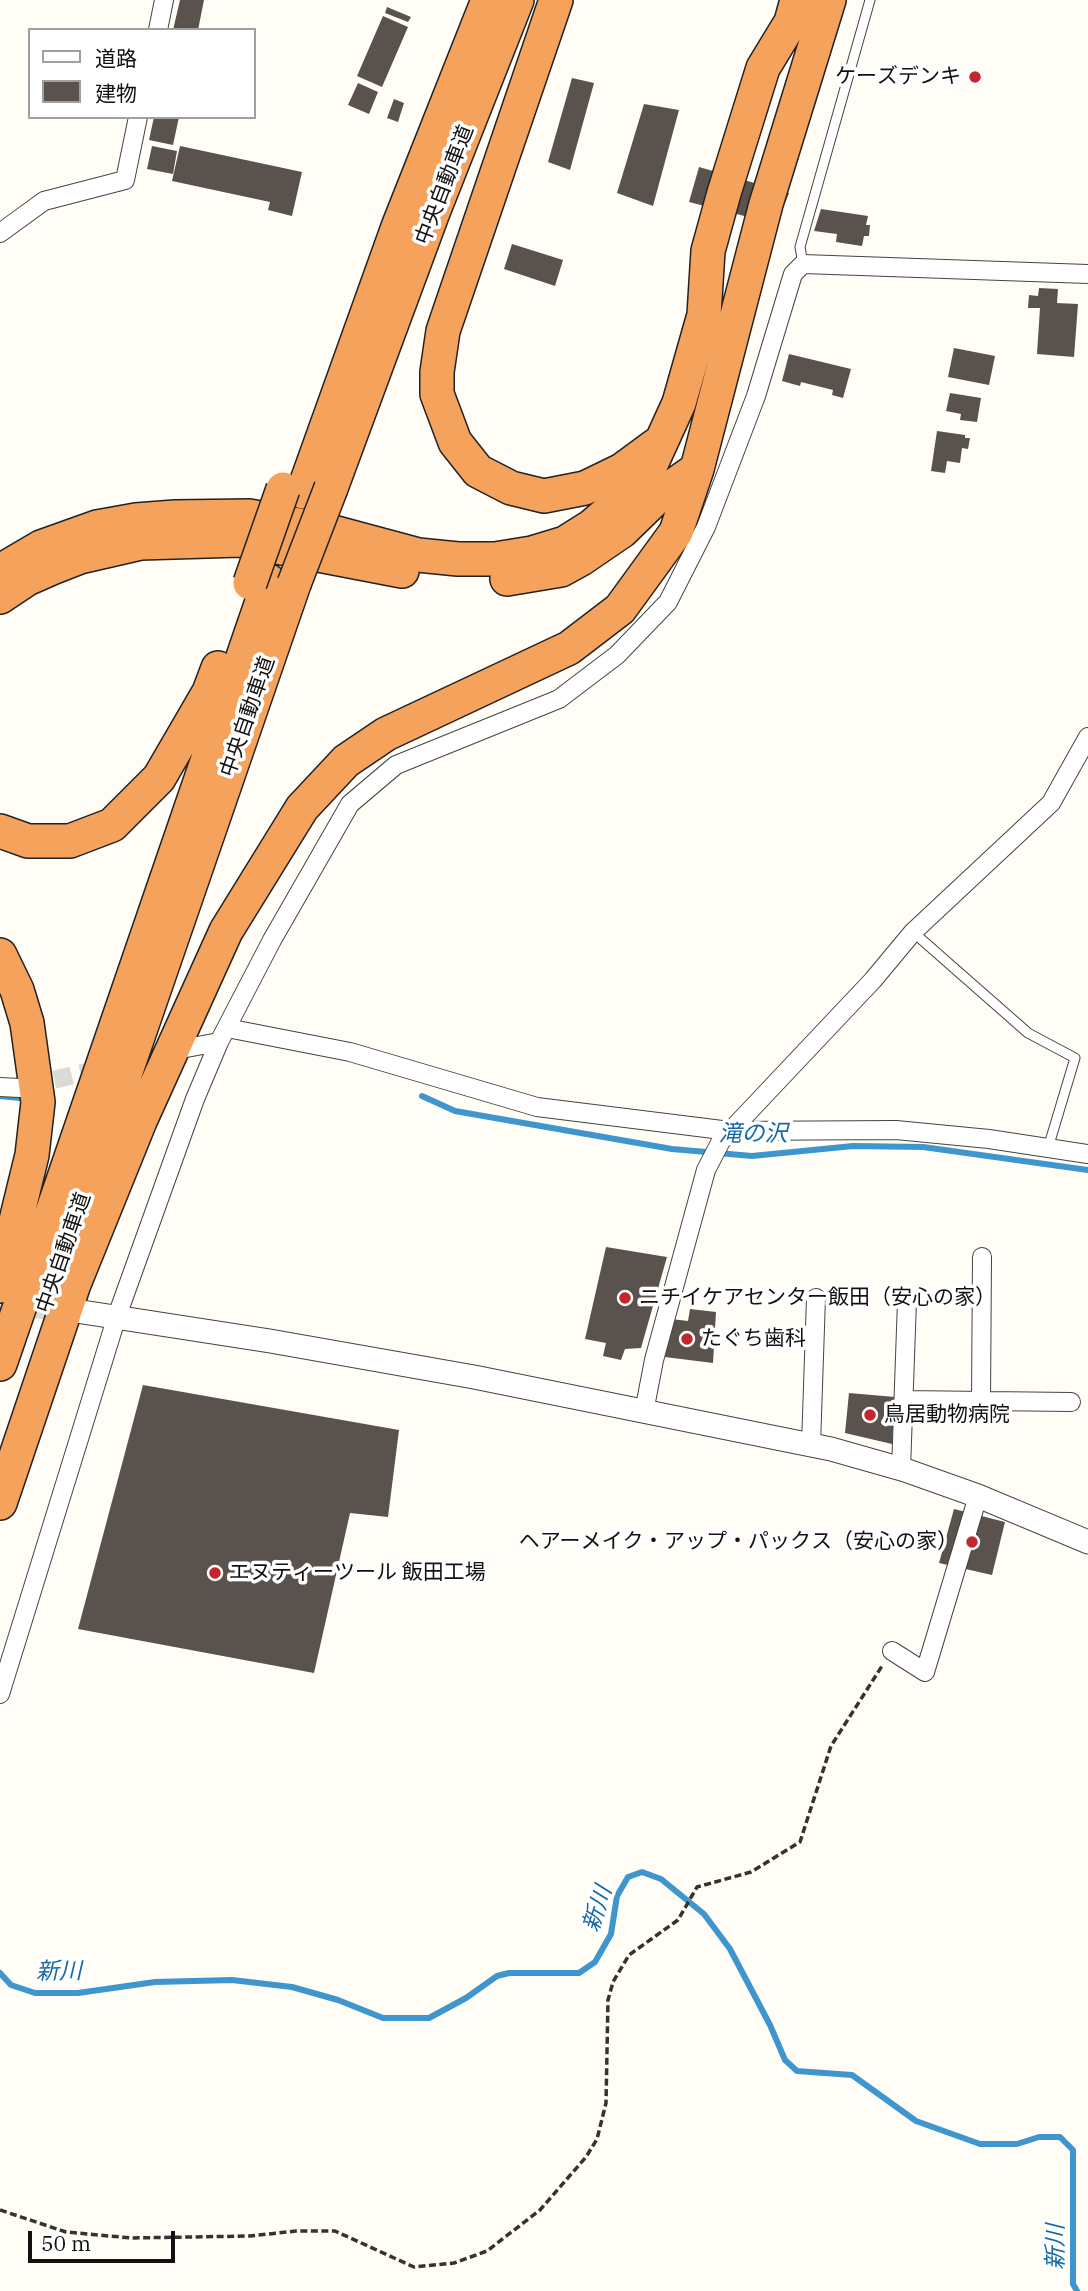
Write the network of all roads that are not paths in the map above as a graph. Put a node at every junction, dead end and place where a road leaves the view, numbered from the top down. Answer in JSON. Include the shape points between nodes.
{"nodes":[{"id":1,"x":164,"y":0,"type":"edge"},
{"id":2,"x":488,"y":0,"type":"edge"},
{"id":3,"x":517,"y":0,"type":"edge"},
{"id":4,"x":556,"y":0,"type":"edge"},
{"id":5,"x":797,"y":0,"type":"edge"},
{"id":6,"x":829,"y":0,"type":"edge"},
{"id":7,"x":870,"y":0,"type":"edge"},
{"id":8,"x":158,"y":28,"type":"edge"},
{"id":9,"x":138,"y":119,"type":"edge"},
{"id":10,"x":0,"y":233,"type":"edge"},
{"id":11,"x":803,"y":264,"type":"junction"},
{"id":12,"x":1088,"y":274,"type":"edge"},
{"id":13,"x":659,"y":442,"type":"junction"},
{"id":14,"x":697,"y":469,"type":"junction"},
{"id":15,"x":306,"y":490,"type":"junction"},
{"id":16,"x":0,"y":570,"type":"edge"},
{"id":17,"x":271,"y":583,"type":"junction"},
{"id":18,"x":0,"y":597,"type":"edge"},
{"id":19,"x":1088,"y":737,"type":"edge"},
{"id":20,"x":0,"y":831,"type":"edge"},
{"id":21,"x":914,"y":932,"type":"junction"},
{"id":22,"x":0,"y":955,"type":"edge"},
{"id":23,"x":223,"y":1035,"type":"junction"},
{"id":24,"x":181,"y":1049,"type":"tunnel mouth"},
{"id":25,"x":0,"y":1087,"type":"edge"},
{"id":26,"x":20,"y":1088,"type":"tunnel mouth"},
{"id":27,"x":726,"y":1136,"type":"junction"},
{"id":28,"x":1048,"y":1148,"type":"junction"},
{"id":29,"x":1088,"y":1154,"type":"edge"},
{"id":30,"x":982,"y":1257,"type":"dead end"},
{"id":31,"x":0,"y":1286,"type":"edge"},
{"id":32,"x":816,"y":1298,"type":"dead end"},
{"id":33,"x":907,"y":1301,"type":"dead end"},
{"id":34,"x":76,"y":1311,"type":"tunnel mouth"},
{"id":35,"x":117,"y":1316,"type":"junction"},
{"id":36,"x":0,"y":1364,"type":"edge"},
{"id":37,"x":904,"y":1400,"type":"junction"},
{"id":38,"x":981,"y":1401,"type":"junction"},
{"id":39,"x":1071,"y":1402,"type":"dead end"},
{"id":40,"x":644,"y":1412,"type":"junction"},
{"id":41,"x":0,"y":1441,"type":"edge"},
{"id":42,"x":811,"y":1445,"type":"junction"},
{"id":43,"x":901,"y":1469,"type":"junction"},
{"id":44,"x":978,"y":1496,"type":"junction"},
{"id":45,"x":0,"y":1503,"type":"edge"},
{"id":46,"x":1088,"y":1542,"type":"edge"},
{"id":47,"x":892,"y":1651,"type":"road end"},
{"id":48,"x":0,"y":1694,"type":"edge"}],
"edges":[{"from":1,"to":8,"type":"street"},
{"from":2,"to":15,"type":"highway","name":"中央自動車道","via":[[398,227],[371,258]]},
{"from":3,"to":15,"type":"highway","name":"中央自動車道","via":[[432,215]]},
{"from":4,"to":13,"type":"highway","via":[[443,331],[437,394],[455,442],[478,471],[511,488],[544,496],[585,488],[622,470]]},
{"from":5,"to":13,"type":"highway","via":[[791,22],[763,68],[708,251],[704,315],[679,403]]},
{"from":6,"to":14,"type":"highway","via":[[766,204]]},
{"from":7,"to":11,"type":"lane","via":[[800,247]]},
{"from":9,"to":10,"type":"street","via":[[125,180],[44,201]]},
{"from":11,"to":12,"type":"street"},
{"from":11,"to":23,"type":"street","via":[[793,274],[755,396],[706,527],[668,602],[617,655],[559,699],[396,765],[349,804]]},
{"from":13,"to":16,"type":"highway","via":[[643,482],[592,526],[565,543],[532,553],[495,559],[418,555],[249,516],[175,517],[97,527],[41,547]]},
{"from":14,"to":18,"type":"highway","via":[[656,498],[622,531],[561,570],[465,581],[240,540],[141,542],[80,557],[27,579]]},
{"from":14,"to":45,"type":"highway","via":[[676,532],[621,609],[569,648],[386,734],[346,761],[302,808],[226,931],[140,1121],[74,1284]]},
{"from":15,"to":17,"type":"highway","name":"中央自動車道","bridge":true},
{"from":15,"to":17,"type":"highway","bridge":true},
{"from":17,"to":20,"type":"highway","via":[[159,778],[111,825],[70,841],[29,841]]},
{"from":17,"to":36,"type":"highway","name":"中央自動車道"},
{"from":17,"to":41,"type":"highway","name":"中央自動車道"},
{"from":19,"to":21,"type":"street","via":[[1051,803]]},
{"from":21,"to":27,"type":"street"},
{"from":21,"to":28,"type":"lane","via":[[1028,1034],[1075,1058]]},
{"from":22,"to":31,"type":"highway","via":[[27,1023],[38,1102],[32,1154]]},
{"from":23,"to":24,"type":"street"},
{"from":23,"to":27,"type":"street","via":[[350,1052],[537,1107]]},
{"from":23,"to":35,"type":"street","via":[[195,1099]]},
{"from":25,"to":26,"type":"street"},
{"from":27,"to":28,"type":"street","via":[[896,1129]]},
{"from":27,"to":40,"type":"street","via":[[709,1163]]},
{"from":28,"to":29,"type":"street"},
{"from":30,"to":38,"type":"street"},
{"from":32,"to":42,"type":"street"},
{"from":33,"to":37,"type":"street"},
{"from":34,"to":35,"type":"street"},
{"from":35,"to":40,"type":"street","via":[[474,1377]]},
{"from":35,"to":48,"type":"street"},
{"from":37,"to":38,"type":"street"},
{"from":37,"to":43,"type":"street"},
{"from":38,"to":39,"type":"street"},
{"from":40,"to":42,"type":"street"},
{"from":42,"to":43,"type":"street"},
{"from":43,"to":44,"type":"street"},
{"from":44,"to":46,"type":"street"},
{"from":44,"to":47,"type":"street","via":[[925,1672]]}]}
